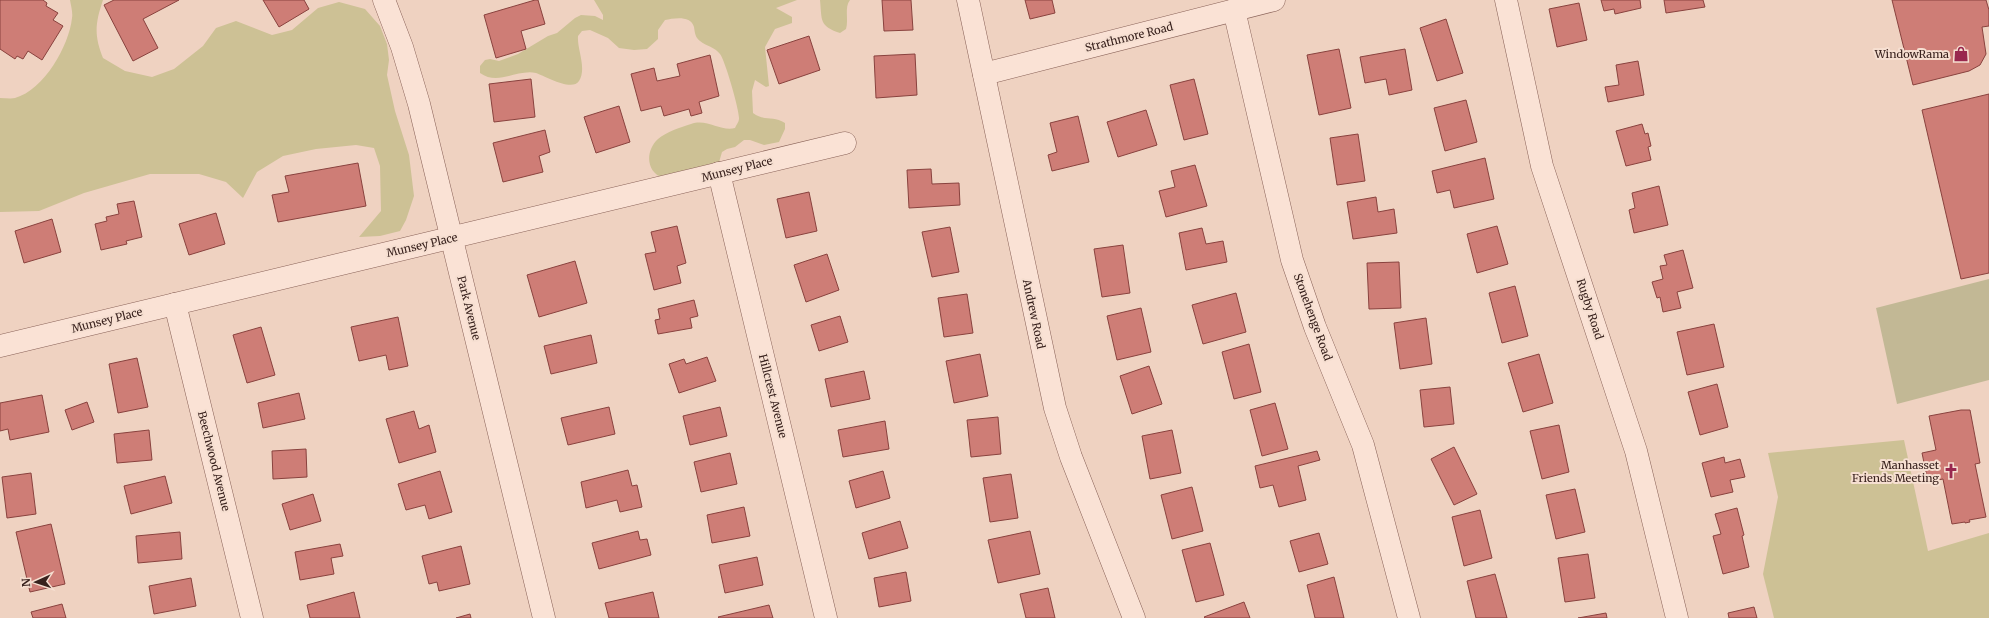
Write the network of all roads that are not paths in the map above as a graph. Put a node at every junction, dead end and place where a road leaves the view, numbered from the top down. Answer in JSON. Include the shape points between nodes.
{"nodes":[{"id":1,"x":384,"y":0,"type":"edge"},
{"id":2,"x":968,"y":0,"type":"edge"},
{"id":3,"x":1274,"y":0,"type":"edge"},
{"id":4,"x":1506,"y":0,"type":"edge"},
{"id":5,"x":1234,"y":10,"type":"junction"},
{"id":6,"x":984,"y":74,"type":"junction"},
{"id":7,"x":845,"y":143,"type":"dead end"},
{"id":8,"x":719,"y":173,"type":"junction"},
{"id":9,"x":452,"y":238,"type":"junction"},
{"id":10,"x":175,"y":304,"type":"junction"},
{"id":11,"x":0,"y":346,"type":"edge"},
{"id":12,"x":252,"y":618,"type":"edge"},
{"id":13,"x":544,"y":618,"type":"edge"},
{"id":14,"x":826,"y":618,"type":"edge"},
{"id":15,"x":1134,"y":618,"type":"edge"},
{"id":16,"x":1409,"y":618,"type":"edge"},
{"id":17,"x":1677,"y":618,"type":"edge"}],
"edges":[{"from":1,"to":9,"type":"street","name":"Park Avenue","via":[[402,47],[419,104]]},
{"from":2,"to":6,"type":"street","name":"Andrew Road"},
{"from":3,"to":5,"type":"street","name":"Strathmore Road"},
{"from":4,"to":17,"type":"street","name":"Rugby Road","via":[[1542,166],[1636,451]]},
{"from":5,"to":6,"type":"street","name":"Strathmore Road"},
{"from":5,"to":16,"type":"street","name":"Stonehenge Road","via":[[1292,260],[1315,327],[1363,445]]},
{"from":6,"to":15,"type":"street","name":"Andrew Road","via":[[1055,408]]},
{"from":7,"to":8,"type":"street","name":"Munsey Place"},
{"from":8,"to":9,"type":"street","name":"Munsey Place"},
{"from":8,"to":14,"type":"street","name":"Hillcrest Avenue"},
{"from":9,"to":10,"type":"street","name":"Munsey Place"},
{"from":9,"to":13,"type":"street","name":"Park Avenue"},
{"from":10,"to":11,"type":"street","name":"Munsey Place"},
{"from":10,"to":12,"type":"street","name":"Beechwood Avenue"}]}
